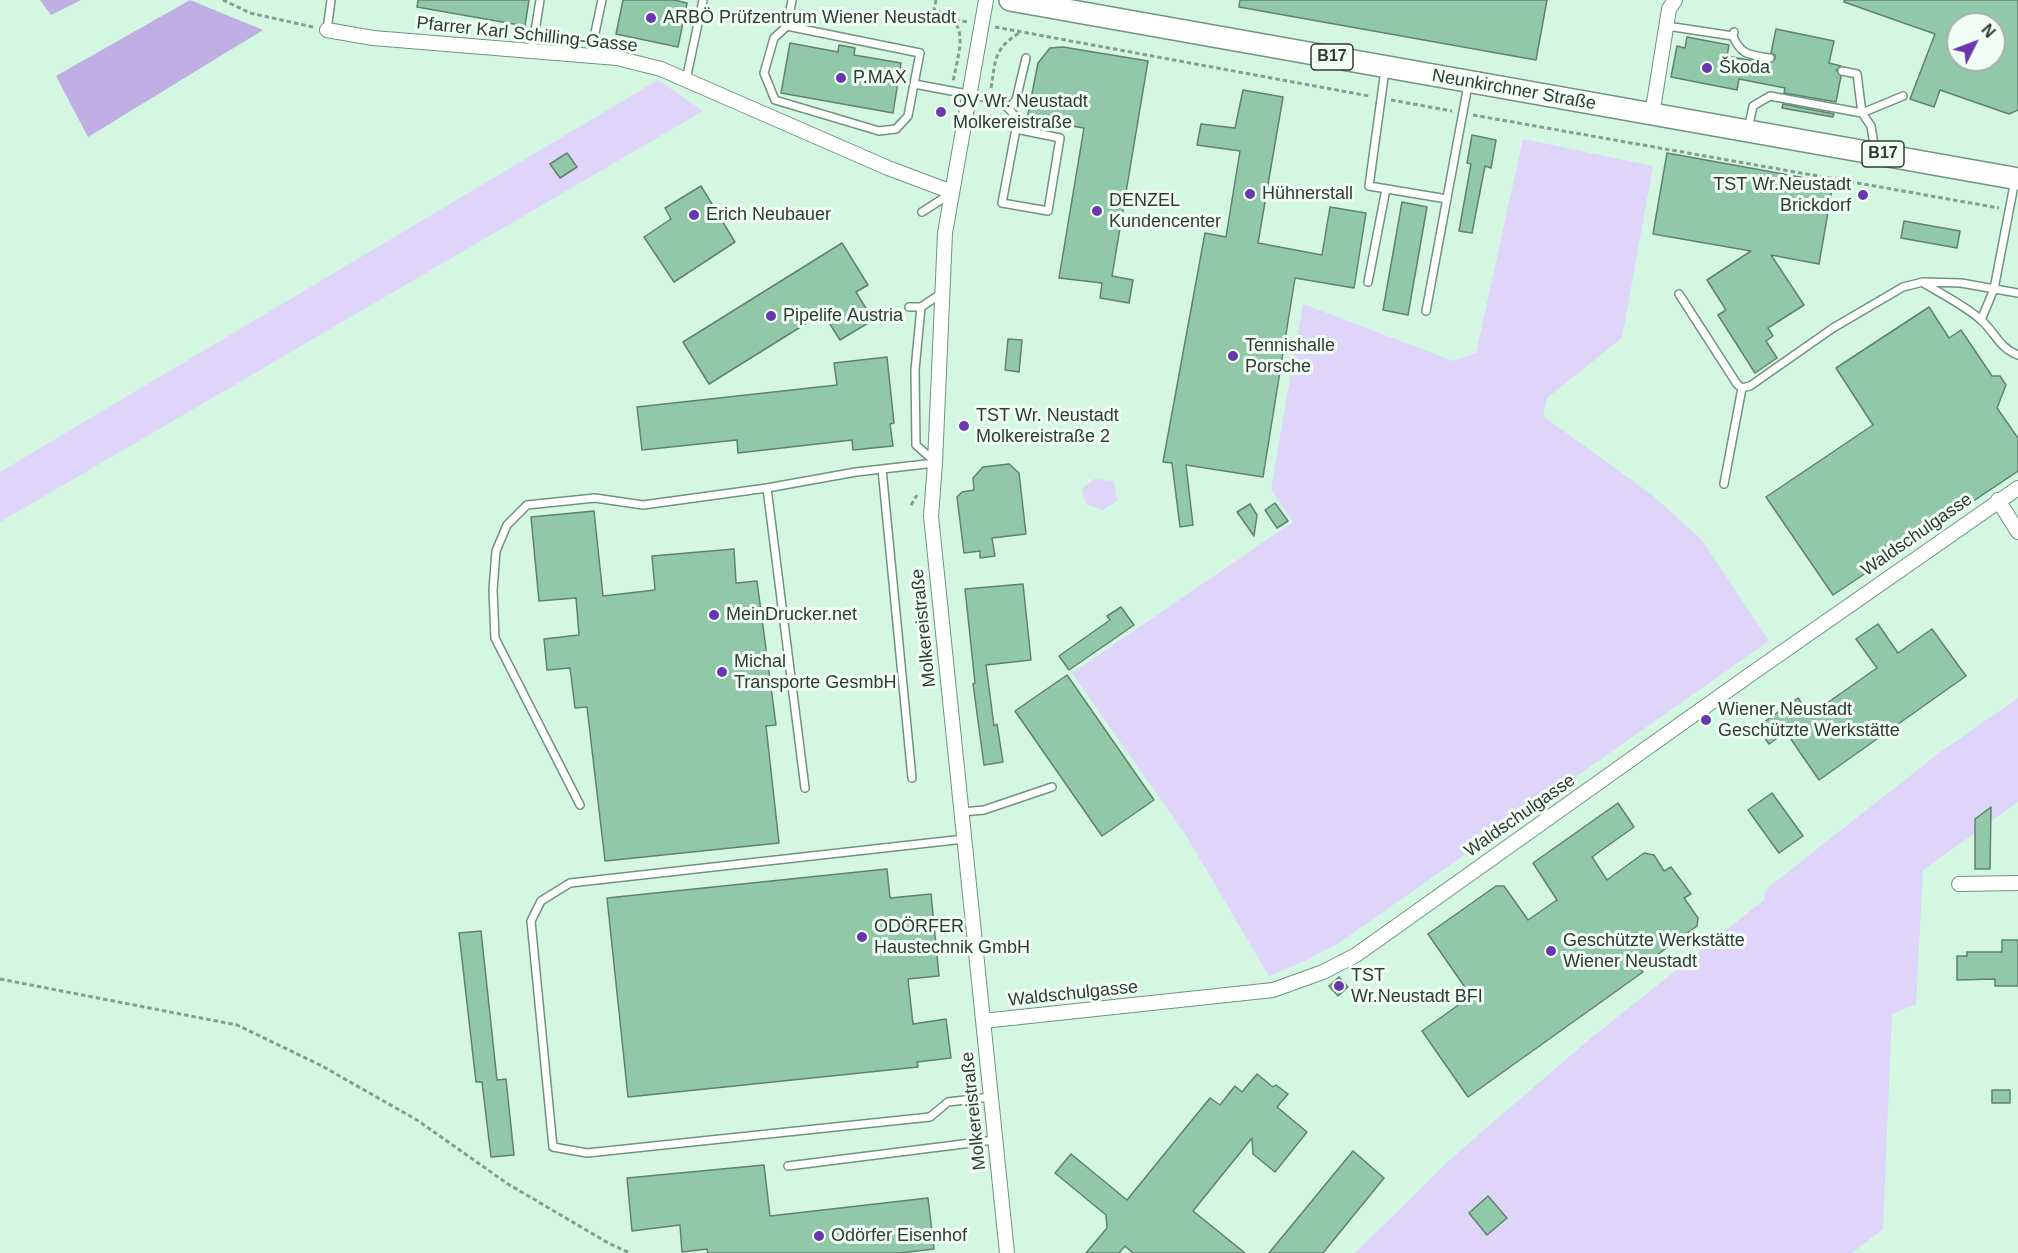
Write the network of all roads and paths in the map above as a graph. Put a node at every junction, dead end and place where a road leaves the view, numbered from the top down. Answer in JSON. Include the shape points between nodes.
{"nodes":[{"id":1,"x":223,"y":0,"type":"edge"},
{"id":2,"x":321,"y":0,"type":"edge"},
{"id":3,"x":540,"y":0,"type":"edge"},
{"id":4,"x":602,"y":0,"type":"edge"},
{"id":5,"x":703,"y":0,"type":"edge"},
{"id":6,"x":792,"y":0,"type":"edge"},
{"id":7,"x":936,"y":0,"type":"edge"},
{"id":8,"x":986,"y":0,"type":"edge"},
{"id":9,"x":1010,"y":0,"type":"edge"},
{"id":10,"x":1675,"y":0,"type":"edge"},
{"id":11,"x":331,"y":1,"type":"edge"},
{"id":12,"x":787,"y":26,"type":"junction"},
{"id":13,"x":1666,"y":26,"type":"junction"},
{"id":14,"x":327,"y":30,"type":"junction"},
{"id":15,"x":532,"y":50,"type":"junction"},
{"id":16,"x":590,"y":56,"type":"junction"},
{"id":17,"x":1026,"y":58,"type":"dead end"},
{"id":18,"x":1770,"y":58,"type":"dead end"},
{"id":19,"x":1385,"y":67,"type":"junction"},
{"id":20,"x":1842,"y":71,"type":"dead end"},
{"id":21,"x":686,"y":81,"type":"junction"},
{"id":22,"x":1468,"y":82,"type":"junction"},
{"id":23,"x":914,"y":84,"type":"junction"},
{"id":24,"x":951,"y":90,"type":"junction"},
{"id":25,"x":970,"y":94,"type":"junction"},
{"id":26,"x":1903,"y":96,"type":"dead end"},
{"id":27,"x":988,"y":98,"type":"junction"},
{"id":28,"x":1380,"y":98,"type":"junction"},
{"id":29,"x":1009,"y":108,"type":"junction"},
{"id":30,"x":1463,"y":113,"type":"junction"},
{"id":31,"x":1862,"y":113,"type":"junction"},
{"id":32,"x":1652,"y":115,"type":"junction"},
{"id":33,"x":1016,"y":129,"type":"junction"},
{"id":34,"x":1748,"y":131,"type":"junction"},
{"id":35,"x":1876,"y":153,"type":"junction"},
{"id":36,"x":2017,"y":175,"type":"edge"},
{"id":37,"x":1386,"y":189,"type":"junction"},
{"id":38,"x":952,"y":192,"type":"junction"},
{"id":39,"x":1447,"y":199,"type":"junction"},
{"id":40,"x":2009,"y":210,"type":"junction"},
{"id":41,"x":922,"y":212,"type":"dead end"},
{"id":42,"x":1368,"y":282,"type":"dead end"},
{"id":43,"x":1923,"y":282,"type":"junction"},
{"id":44,"x":1994,"y":289,"type":"junction"},
{"id":45,"x":942,"y":293,"type":"junction"},
{"id":46,"x":2018,"y":293,"type":"edge"},
{"id":47,"x":1678,"y":294,"type":"dead end"},
{"id":48,"x":909,"y":307,"type":"dead end"},
{"id":49,"x":921,"y":307,"type":"junction"},
{"id":50,"x":1426,"y":311,"type":"dead end"},
{"id":51,"x":1981,"y":320,"type":"junction"},
{"id":52,"x":2018,"y":355,"type":"edge"},
{"id":53,"x":1742,"y":388,"type":"junction"},
{"id":54,"x":935,"y":463,"type":"junction"},
{"id":55,"x":882,"y":469,"type":"junction"},
{"id":56,"x":1724,"y":484,"type":"dead end"},
{"id":57,"x":767,"y":488,"type":"junction"},
{"id":58,"x":2018,"y":488,"type":"edge"},
{"id":59,"x":1998,"y":500,"type":"junction"},
{"id":60,"x":2018,"y":532,"type":"edge"},
{"id":61,"x":912,"y":778,"type":"dead end"},
{"id":62,"x":1052,"y":787,"type":"dead end"},
{"id":63,"x":805,"y":788,"type":"dead end"},
{"id":64,"x":580,"y":805,"type":"dead end"},
{"id":65,"x":962,"y":812,"type":"junction"},
{"id":66,"x":964,"y":839,"type":"junction"},
{"id":67,"x":2018,"y":883,"type":"edge"},
{"id":68,"x":1959,"y":884,"type":"dead end"},
{"id":69,"x":0,"y":979,"type":"edge"},
{"id":70,"x":983,"y":1021,"type":"junction"},
{"id":71,"x":991,"y":1097,"type":"junction"},
{"id":72,"x":995,"y":1140,"type":"junction"},
{"id":73,"x":788,"y":1166,"type":"dead end"},
{"id":74,"x":630,"y":1253,"type":"edge"},
{"id":75,"x":1007,"y":1253,"type":"edge"}],
"edges":[{"from":1,"to":14,"type":"path","via":[[250,13]]},
{"from":2,"to":11,"type":"lane"},
{"from":3,"to":15,"type":"lane"},
{"from":4,"to":16,"type":"lane"},
{"from":5,"to":21,"type":"lane"},
{"from":6,"to":12,"type":"lane"},
{"from":7,"to":24,"type":"path","via":[[934,10],[947,13],[959,28]]},
{"from":8,"to":25,"type":"street","name":"Molkereistraße"},
{"from":9,"to":19,"type":"main road","name":"Neunkirchner Straße","number":"B17"},
{"from":10,"to":13,"type":"street"},
{"from":11,"to":14,"type":"lane"},
{"from":12,"to":23,"type":"lane","via":[[920,53]]},
{"from":12,"to":23,"type":"lane","via":[[774,38],[764,73],[775,100],[879,131],[896,129],[908,116]]},
{"from":13,"to":18,"type":"lane","via":[[1733,34],[1738,48]]},
{"from":13,"to":32,"type":"street"},
{"from":14,"to":15,"type":"street","name":"Pfarrer Karl Schilling-Gasse","via":[[373,38]]},
{"from":15,"to":16,"type":"street","name":"Pfarrer Karl Schilling-Gasse"},
{"from":16,"to":21,"type":"street","name":"Pfarrer Karl Schilling-Gasse","via":[[661,69]]},
{"from":17,"to":29,"type":"lane","via":[[1016,100]]},
{"from":19,"to":22,"type":"main road","name":"Neunkirchner Straße","number":"B17"},
{"from":19,"to":28,"type":"lane"},
{"from":20,"to":31,"type":"lane","via":[[1857,74]]},
{"from":21,"to":38,"type":"street","name":"Pfarrer Karl Schilling-Gasse"},
{"from":22,"to":30,"type":"lane"},
{"from":22,"to":32,"type":"main road","name":"Neunkirchner Straße","number":"B17"},
{"from":23,"to":24,"type":"lane"},
{"from":24,"to":25,"type":"lane"},
{"from":25,"to":27,"type":"lane"},
{"from":25,"to":38,"type":"street","name":"Molkereistraße"},
{"from":26,"to":31,"type":"lane"},
{"from":27,"to":28,"type":"path","via":[[998,52],[1020,32]]},
{"from":27,"to":29,"type":"lane"},
{"from":28,"to":30,"type":"path"},
{"from":28,"to":37,"type":"lane","via":[[1369,186]]},
{"from":29,"to":33,"type":"lane","via":[[1018,121]]},
{"from":30,"to":39,"type":"lane"},
{"from":30,"to":40,"type":"path"},
{"from":31,"to":34,"type":"lane","via":[[1770,96],[1753,106]]},
{"from":31,"to":35,"type":"lane","via":[[1871,126]]},
{"from":32,"to":34,"type":"main road","name":"Neunkirchner Straße","number":"B17"},
{"from":33,"to":33,"type":"lane","via":[[1060,138],[1048,211],[1002,203]]},
{"from":34,"to":35,"type":"main road","name":"Neunkirchner Straße","number":"B17"},
{"from":35,"to":36,"type":"main road","name":"Neunkirchner Straße","number":"B17"},
{"from":36,"to":40,"type":"lane"},
{"from":37,"to":39,"type":"lane"},
{"from":37,"to":42,"type":"lane"},
{"from":38,"to":41,"type":"lane"},
{"from":38,"to":45,"type":"street","name":"Molkereistraße"},
{"from":39,"to":50,"type":"lane"},
{"from":40,"to":44,"type":"lane"},
{"from":43,"to":44,"type":"lane"},
{"from":43,"to":51,"type":"lane"},
{"from":43,"to":53,"type":"lane","via":[[1897,290]]},
{"from":44,"to":46,"type":"lane"},
{"from":44,"to":51,"type":"lane"},
{"from":45,"to":49,"type":"lane"},
{"from":45,"to":54,"type":"street","name":"Molkereistraße"},
{"from":47,"to":53,"type":"lane"},
{"from":48,"to":49,"type":"lane"},
{"from":49,"to":54,"type":"lane","via":[[915,370],[916,445]]},
{"from":51,"to":52,"type":"lane","via":[[2000,344]]},
{"from":53,"to":56,"type":"lane"},
{"from":54,"to":55,"type":"lane"},
{"from":54,"to":65,"type":"street","name":"Molkereistraße","via":[[931,516]]},
{"from":55,"to":57,"type":"lane"},
{"from":55,"to":61,"type":"lane"},
{"from":57,"to":63,"type":"lane"},
{"from":57,"to":64,"type":"lane","via":[[643,505],[595,498],[527,506],[507,525],[496,551],[495,638]]},
{"from":58,"to":59,"type":"street","name":"Waldschulgasse"},
{"from":59,"to":60,"type":"street"},
{"from":59,"to":70,"type":"street","name":"Waldschulgasse","via":[[1356,955],[1323,972],[1273,990]]},
{"from":62,"to":65,"type":"lane","via":[[984,810]]},
{"from":65,"to":66,"type":"street","name":"Molkereistraße"},
{"from":66,"to":70,"type":"street","name":"Molkereistraße"},
{"from":66,"to":71,"type":"lane","via":[[570,883],[541,901],[531,921],[554,1147],[587,1153],[930,1117],[948,1102]]},
{"from":67,"to":68,"type":"street"},
{"from":69,"to":74,"type":"path","via":[[237,1025],[322,1066],[417,1120],[508,1184]]},
{"from":70,"to":71,"type":"street","name":"Molkereistraße"},
{"from":71,"to":72,"type":"street","name":"Molkereistraße"},
{"from":72,"to":73,"type":"lane"},
{"from":72,"to":75,"type":"street","name":"Molkereistraße"}]}
